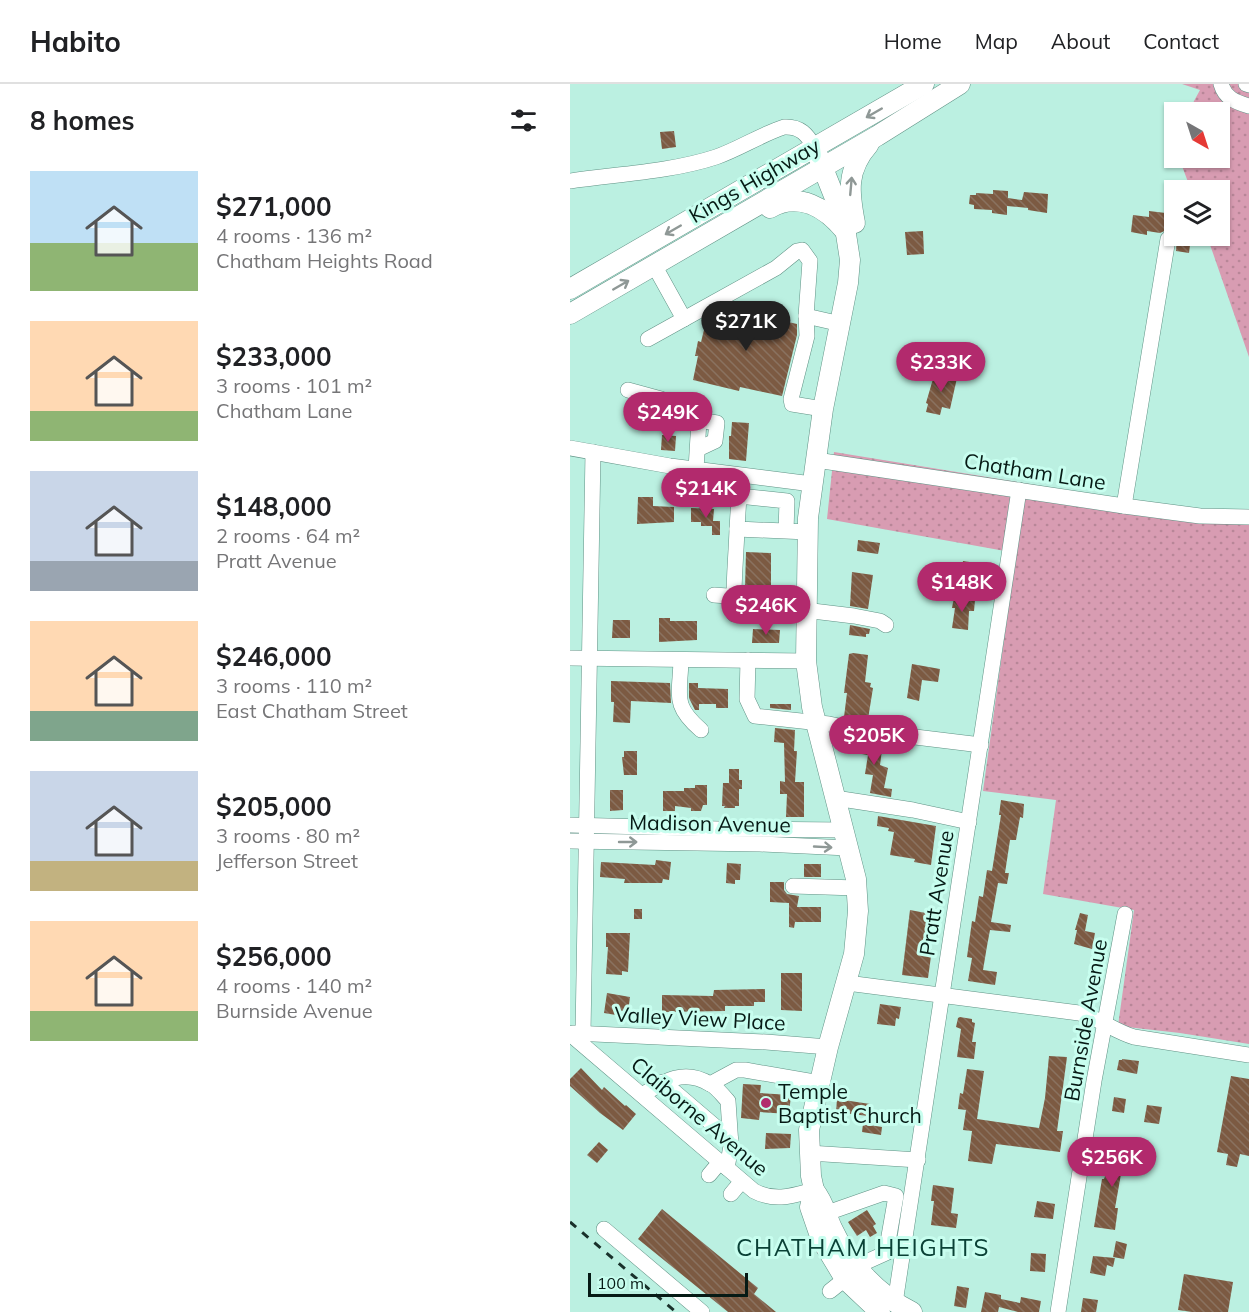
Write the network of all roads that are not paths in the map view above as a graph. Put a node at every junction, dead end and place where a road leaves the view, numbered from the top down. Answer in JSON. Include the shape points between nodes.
{"nodes":[{"id":1,"x":924,"y":84,"type":"edge"},
{"id":2,"x":960,"y":84,"type":"edge"},
{"id":3,"x":1221,"y":84,"type":"edge"},
{"id":4,"x":1249,"y":106,"type":"edge"},
{"id":5,"x":876,"y":136,"type":"junction"},
{"id":6,"x":814,"y":147,"type":"junction"},
{"id":7,"x":823,"y":167,"type":"junction"},
{"id":8,"x":570,"y":181,"type":"edge"},
{"id":9,"x":847,"y":233,"type":"junction"},
{"id":10,"x":1167,"y":246,"type":"edge"},
{"id":11,"x":686,"y":247,"type":"junction"},
{"id":12,"x":654,"y":265,"type":"junction"},
{"id":13,"x":848,"y":283,"type":"junction"},
{"id":14,"x":570,"y":289,"type":"edge"},
{"id":15,"x":570,"y":314,"type":"edge"},
{"id":16,"x":806,"y":316,"type":"junction"},
{"id":17,"x":684,"y":319,"type":"junction"},
{"id":18,"x":841,"y":324,"type":"junction"},
{"id":19,"x":648,"y":339,"type":"dead end"},
{"id":20,"x":628,"y":390,"type":"dead end"},
{"id":21,"x":823,"y":409,"type":"junction"},
{"id":22,"x":570,"y":448,"type":"edge"},
{"id":23,"x":593,"y":452,"type":"junction"},
{"id":24,"x":816,"y":460,"type":"junction"},
{"id":25,"x":696,"y":469,"type":"junction"},
{"id":26,"x":757,"y":476,"type":"junction"},
{"id":27,"x":812,"y":484,"type":"junction"},
{"id":28,"x":1019,"y":490,"type":"junction"},
{"id":29,"x":754,"y":498,"type":"junction"},
{"id":30,"x":1124,"y":506,"type":"junction"},
{"id":31,"x":1249,"y":518,"type":"edge"},
{"id":32,"x":737,"y":529,"type":"junction"},
{"id":33,"x":786,"y":531,"type":"junction"},
{"id":34,"x":808,"y":532,"type":"junction"},
{"id":35,"x":714,"y":595,"type":"dead end"},
{"id":36,"x":744,"y":597,"type":"junction"},
{"id":37,"x":771,"y":606,"type":"junction"},
{"id":38,"x":806,"y":609,"type":"junction"},
{"id":39,"x":886,"y":625,"type":"dead end"},
{"id":40,"x":570,"y":658,"type":"edge"},
{"id":41,"x":588,"y":658,"type":"junction"},
{"id":42,"x":681,"y":660,"type":"junction"},
{"id":43,"x":748,"y":660,"type":"junction"},
{"id":44,"x":806,"y":661,"type":"junction"},
{"id":45,"x":816,"y":722,"type":"junction"},
{"id":46,"x":701,"y":730,"type":"dead end"},
{"id":47,"x":981,"y":745,"type":"junction"},
{"id":48,"x":835,"y":798,"type":"junction"},
{"id":49,"x":969,"y":822,"type":"junction"},
{"id":50,"x":570,"y":825,"type":"edge"},
{"id":51,"x":586,"y":833,"type":"junction"},
{"id":52,"x":846,"y":839,"type":"junction"},
{"id":53,"x":570,"y":841,"type":"edge"},
{"id":54,"x":793,"y":886,"type":"dead end"},
{"id":55,"x":857,"y":888,"type":"junction"},
{"id":56,"x":1125,"y":914,"type":"dead end"},
{"id":57,"x":847,"y":984,"type":"junction"},
{"id":58,"x":942,"y":996,"type":"junction"},
{"id":59,"x":1106,"y":1024,"type":"junction"},
{"id":60,"x":574,"y":1033,"type":"edge"},
{"id":61,"x":828,"y":1047,"type":"junction"},
{"id":62,"x":1249,"y":1055,"type":"edge"},
{"id":63,"x":663,"y":1082,"type":"junction"},
{"id":64,"x":820,"y":1083,"type":"junction"},
{"id":65,"x":710,"y":1084,"type":"junction"},
{"id":66,"x":642,"y":1095,"type":"junction"},
{"id":67,"x":731,"y":1140,"type":"junction"},
{"id":68,"x":809,"y":1153,"type":"junction"},
{"id":69,"x":918,"y":1160,"type":"junction"},
{"id":70,"x":723,"y":1165,"type":"junction"},
{"id":71,"x":709,"y":1175,"type":"dead end"},
{"id":72,"x":741,"y":1182,"type":"junction"},
{"id":73,"x":814,"y":1190,"type":"junction"},
{"id":74,"x":730,"y":1194,"type":"dead end"},
{"id":75,"x":827,"y":1213,"type":"junction"},
{"id":76,"x":604,"y":1228,"type":"dead end"},
{"id":77,"x":844,"y":1279,"type":"junction"},
{"id":78,"x":895,"y":1309,"type":"edge"},
{"id":79,"x":702,"y":1312,"type":"edge"},
{"id":80,"x":1058,"y":1312,"type":"edge"}],
"edges":[{"from":1,"to":6,"type":"main road","name":"Kings Highway","one_way":true},
{"from":2,"to":5,"type":"main road","name":"Kings Highway"},
{"from":3,"to":4,"type":"street","via":[[1230,99]]},
{"from":5,"to":7,"type":"main road","name":"Kings Highway"},
{"from":13,"to":5,"type":"main road","one_way":true,"via":[[859,258],[850,198],[851,177],[859,157]]},
{"from":6,"to":7,"type":"main road"},
{"from":6,"to":8,"type":"street","via":[[807,134],[793,126],[784,127],[696,162]]},
{"from":6,"to":14,"type":"main road","name":"Kings Highway","one_way":true},
{"from":7,"to":9,"type":"main road"},
{"from":7,"to":11,"type":"main road","name":"Kings Highway"},
{"from":9,"to":11,"type":"main road","via":[[823,210],[804,201],[790,200],[729,232]]},
{"from":9,"to":13,"type":"main road"},
{"from":10,"to":30,"type":"street"},
{"from":11,"to":12,"type":"main road","name":"Kings Highway"},
{"from":15,"to":12,"type":"main road","name":"Kings Highway","one_way":true},
{"from":12,"to":17,"type":"street"},
{"from":13,"to":18,"type":"main road"},
{"from":16,"to":17,"type":"street","via":[[810,261],[802,250]]},
{"from":16,"to":18,"type":"street"},
{"from":16,"to":21,"type":"street","via":[[807,336],[792,404]]},
{"from":17,"to":19,"type":"street"},
{"from":18,"to":21,"type":"main road"},
{"from":20,"to":25,"type":"street","via":[[661,399],[699,420]]},
{"from":21,"to":24,"type":"main road"},
{"from":22,"to":23,"type":"street"},
{"from":23,"to":25,"type":"street"},
{"from":23,"to":41,"type":"street"},
{"from":24,"to":27,"type":"main road"},
{"from":24,"to":28,"type":"street","name":"Chatham Lane"},
{"from":25,"to":26,"type":"street"},
{"from":26,"to":27,"type":"street"},
{"from":26,"to":29,"type":"street"},
{"from":27,"to":34,"type":"main road"},
{"from":28,"to":30,"type":"street","name":"Chatham Lane"},
{"from":28,"to":47,"type":"street","name":"Pratt Avenue"},
{"from":29,"to":32,"type":"street","via":[[740,496]]},
{"from":29,"to":33,"type":"street","via":[[787,501]]},
{"from":30,"to":31,"type":"street","name":"Chatham Lane"},
{"from":32,"to":33,"type":"street"},
{"from":32,"to":36,"type":"street","via":[[733,587]]},
{"from":33,"to":34,"type":"street"},
{"from":34,"to":38,"type":"main road"},
{"from":35,"to":36,"type":"street"},
{"from":36,"to":37,"type":"street","via":[[763,598]]},
{"from":36,"to":37,"type":"street","via":[[734,614],[760,615]]},
{"from":37,"to":38,"type":"street"},
{"from":38,"to":39,"type":"street"},
{"from":38,"to":44,"type":"main road"},
{"from":40,"to":41,"type":"street"},
{"from":41,"to":42,"type":"street"},
{"from":41,"to":51,"type":"street"},
{"from":42,"to":43,"type":"street"},
{"from":42,"to":46,"type":"street","via":[[680,703],[687,718]]},
{"from":43,"to":44,"type":"street"},
{"from":43,"to":45,"type":"street","via":[[747,699],[755,716]]},
{"from":44,"to":45,"type":"main road"},
{"from":45,"to":47,"type":"street"},
{"from":45,"to":48,"type":"main road"},
{"from":47,"to":49,"type":"street","name":"Pratt Avenue"},
{"from":48,"to":49,"type":"street"},
{"from":48,"to":52,"type":"main road"},
{"from":49,"to":58,"type":"street","name":"Pratt Avenue"},
{"from":50,"to":51,"type":"street","name":"Madison Avenue"},
{"from":51,"to":52,"type":"street","name":"Madison Avenue","via":[[718,829]]},
{"from":51,"to":53,"type":"street","name":"Madison Avenue"},
{"from":51,"to":60,"type":"street"},
{"from":52,"to":55,"type":"main road"},
{"from":54,"to":55,"type":"street"},
{"from":55,"to":57,"type":"main road","via":[[857,934]]},
{"from":56,"to":59,"type":"street","name":"Burnside Avenue"},
{"from":57,"to":58,"type":"street"},
{"from":57,"to":61,"type":"main road"},
{"from":58,"to":59,"type":"street","via":[[1079,1013]]},
{"from":58,"to":69,"type":"street","name":"Pratt Avenue"},
{"from":59,"to":62,"type":"street","via":[[1134,1037]]},
{"from":59,"to":80,"type":"street","name":"Burnside Avenue"},
{"from":60,"to":61,"type":"street","name":"Valley View Place"},
{"from":60,"to":66,"type":"street","name":"Claiborne Avenue"},
{"from":61,"to":64,"type":"main road"},
{"from":63,"to":65,"type":"street","via":[[675,1076]]},
{"from":63,"to":66,"type":"street"},
{"from":63,"to":67,"type":"street"},
{"from":64,"to":65,"type":"street","via":[[736,1070]]},
{"from":64,"to":68,"type":"main road","via":[[809,1130]]},
{"from":65,"to":67,"type":"street","via":[[728,1101]]},
{"from":66,"to":70,"type":"street","name":"Claiborne Avenue"},
{"from":67,"to":70,"type":"street"},
{"from":68,"to":69,"type":"street"},
{"from":68,"to":73,"type":"main road"},
{"from":69,"to":78,"type":"street","name":"Pratt Avenue"},
{"from":70,"to":71,"type":"street"},
{"from":70,"to":72,"type":"street","name":"Claiborne Avenue"},
{"from":72,"to":73,"type":"street","name":"Claiborne Avenue","via":[[772,1198]]},
{"from":72,"to":74,"type":"street"},
{"from":73,"to":75,"type":"main road"},
{"from":73,"to":77,"type":"main road","via":[[810,1207],[821,1239]]},
{"from":75,"to":77,"type":"main road"},
{"from":75,"to":77,"type":"street","via":[[884,1193],[896,1196],[886,1253]]},
{"from":76,"to":79,"type":"street"},
{"from":77,"to":78,"type":"main road"}]}
